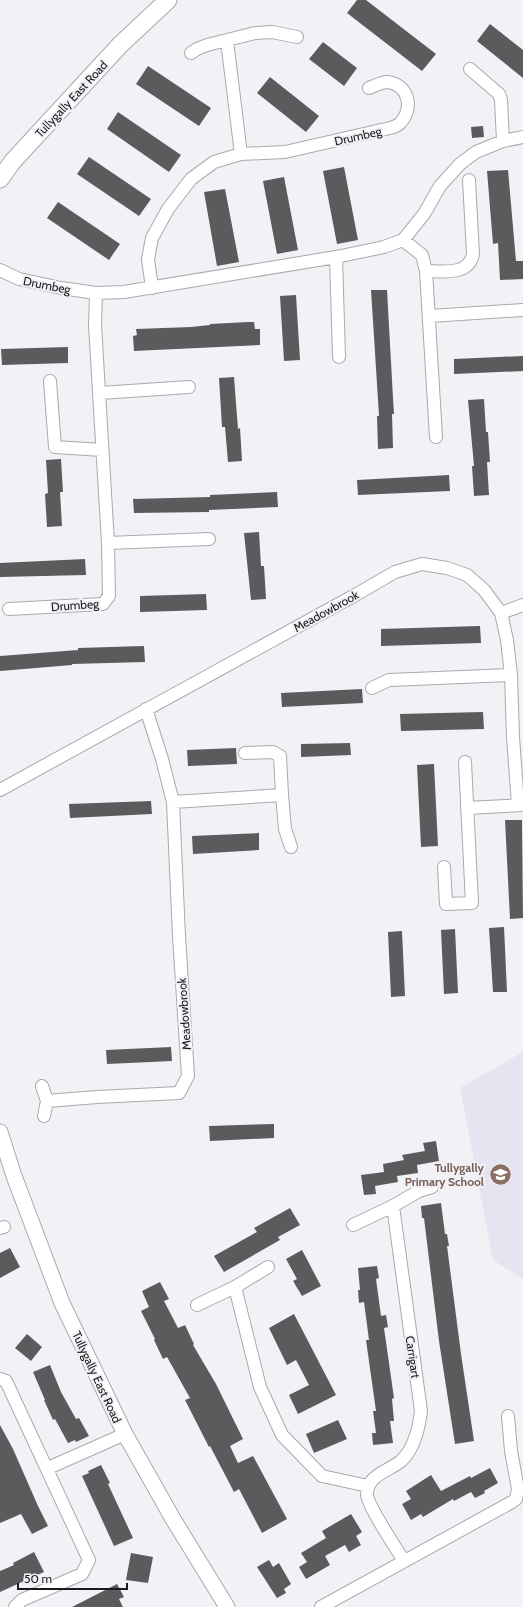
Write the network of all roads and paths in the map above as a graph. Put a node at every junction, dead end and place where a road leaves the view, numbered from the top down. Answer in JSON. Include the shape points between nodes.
{"nodes":[{"id":1,"x":148,"y":0,"type":"edge"},
{"id":2,"x":168,"y":0,"type":"edge"},
{"id":3,"x":144,"y":21,"type":"junction"},
{"id":4,"x":297,"y":36,"type":"dead end"},
{"id":5,"x":227,"y":41,"type":"junction"},
{"id":6,"x":192,"y":53,"type":"dead end"},
{"id":7,"x":470,"y":69,"type":"dead end"},
{"id":8,"x":369,"y":88,"type":"dead end"},
{"id":9,"x":523,"y":136,"type":"edge"},
{"id":10,"x":502,"y":141,"type":"junction"},
{"id":11,"x":241,"y":154,"type":"junction"},
{"id":12,"x":0,"y":179,"type":"edge"},
{"id":13,"x":468,"y":180,"type":"dead end"},
{"id":14,"x":403,"y":240,"type":"junction"},
{"id":15,"x":336,"y":257,"type":"junction"},
{"id":16,"x":0,"y":270,"type":"edge"},
{"id":17,"x":426,"y":271,"type":"junction"},
{"id":18,"x":152,"y":288,"type":"junction"},
{"id":19,"x":96,"y":294,"type":"junction"},
{"id":20,"x":523,"y":310,"type":"edge"},
{"id":21,"x":430,"y":316,"type":"junction"},
{"id":22,"x":339,"y":356,"type":"dead end"},
{"id":23,"x":50,"y":381,"type":"dead end"},
{"id":24,"x":189,"y":387,"type":"dead end"},
{"id":25,"x":100,"y":393,"type":"junction"},
{"id":26,"x":436,"y":437,"type":"dead end"},
{"id":27,"x":102,"y":450,"type":"junction"},
{"id":28,"x":209,"y":539,"type":"dead end"},
{"id":29,"x":108,"y":543,"type":"junction"},
{"id":30,"x":523,"y":605,"type":"edge"},
{"id":31,"x":9,"y":609,"type":"dead end"},
{"id":32,"x":501,"y":613,"type":"junction"},
{"id":33,"x":511,"y":675,"type":"junction"},
{"id":34,"x":372,"y":688,"type":"dead end"},
{"id":35,"x":146,"y":709,"type":"junction"},
{"id":36,"x":245,"y":753,"type":"dead end"},
{"id":37,"x":465,"y":762,"type":"dead end"},
{"id":38,"x":0,"y":790,"type":"edge"},
{"id":39,"x":282,"y":795,"type":"junction"},
{"id":40,"x":173,"y":802,"type":"junction"},
{"id":41,"x":520,"y":805,"type":"edge"},
{"id":42,"x":468,"y":808,"type":"junction"},
{"id":43,"x":291,"y":847,"type":"dead end"},
{"id":44,"x":444,"y":867,"type":"dead end"},
{"id":45,"x":42,"y":1086,"type":"dead end"},
{"id":46,"x":47,"y":1101,"type":"junction"},
{"id":47,"x":44,"y":1116,"type":"dead end"},
{"id":48,"x":0,"y":1132,"type":"edge"},
{"id":49,"x":432,"y":1187,"type":"dead end"},
{"id":50,"x":393,"y":1206,"type":"junction"},
{"id":51,"x":353,"y":1225,"type":"dead end"},
{"id":52,"x":268,"y":1268,"type":"dead end"},
{"id":53,"x":235,"y":1287,"type":"junction"},
{"id":54,"x":197,"y":1305,"type":"dead end"},
{"id":55,"x":0,"y":1379,"type":"edge"},
{"id":56,"x":508,"y":1416,"type":"dead end"},
{"id":57,"x":124,"y":1434,"type":"junction"},
{"id":58,"x":48,"y":1468,"type":"junction"},
{"id":59,"x":368,"y":1486,"type":"junction"},
{"id":60,"x":404,"y":1561,"type":"junction"},
{"id":61,"x":15,"y":1607,"type":"edge"},
{"id":62,"x":228,"y":1607,"type":"edge"},
{"id":63,"x":321,"y":1607,"type":"edge"}],
"edges":[{"from":1,"to":3,"type":"main road"},
{"from":2,"to":3,"type":"main road","name":"Tullygally East Road"},
{"from":3,"to":12,"type":"main road","name":"Tullygally East Road","via":[[18,156]]},
{"from":4,"to":5,"type":"street","via":[[272,32],[255,33]]},
{"from":5,"to":6,"type":"street","via":[[207,45]]},
{"from":5,"to":11,"type":"street"},
{"from":7,"to":10,"type":"street","via":[[499,94]]},
{"from":8,"to":11,"type":"street","name":"Drumbeg","via":[[386,82],[399,85],[408,98],[408,112],[400,123],[390,128],[285,152]]},
{"from":9,"to":10,"type":"street"},
{"from":10,"to":14,"type":"street","via":[[476,152],[460,164],[440,186],[424,214]]},
{"from":11,"to":18,"type":"street","name":"Drumbeg","via":[[214,162],[191,179],[168,209],[152,238],[148,259]]},
{"from":13,"to":17,"type":"street","via":[[472,261],[467,267],[459,270]]},
{"from":14,"to":15,"type":"street","name":"Drumbeg","via":[[384,247]]},
{"from":14,"to":17,"type":"street","via":[[422,255]]},
{"from":15,"to":18,"type":"street","name":"Drumbeg"},
{"from":15,"to":22,"type":"street"},
{"from":16,"to":19,"type":"street","name":"Drumbeg","via":[[19,279]]},
{"from":17,"to":21,"type":"street"},
{"from":18,"to":19,"type":"street","name":"Drumbeg"},
{"from":19,"to":25,"type":"street","name":"Drumbeg"},
{"from":20,"to":21,"type":"street"},
{"from":21,"to":26,"type":"street"},
{"from":23,"to":27,"type":"street","via":[[55,447]]},
{"from":24,"to":25,"type":"street"},
{"from":25,"to":27,"type":"street","name":"Drumbeg"},
{"from":27,"to":29,"type":"street","name":"Drumbeg"},
{"from":28,"to":29,"type":"street"},
{"from":29,"to":31,"type":"street","name":"Drumbeg","via":[[109,596],[103,604]]},
{"from":30,"to":32,"type":"street"},
{"from":32,"to":33,"type":"street","name":"Meadowbrook"},
{"from":32,"to":35,"type":"street","name":"Meadowbrook","via":[[484,590],[467,575],[447,568],[422,564],[395,572]]},
{"from":33,"to":34,"type":"street","via":[[389,680]]},
{"from":33,"to":41,"type":"street","name":"Meadowbrook","via":[[513,736]]},
{"from":35,"to":38,"type":"street","name":"Meadowbrook"},
{"from":35,"to":40,"type":"street","name":"Meadowbrook"},
{"from":36,"to":39,"type":"street","via":[[273,752],[280,756]]},
{"from":37,"to":42,"type":"street"},
{"from":39,"to":40,"type":"street"},
{"from":39,"to":43,"type":"street","via":[[285,829]]},
{"from":40,"to":46,"type":"street","name":"Meadowbrook","via":[[188,1076],[179,1093]]},
{"from":41,"to":42,"type":"street","name":"Meadowbrook"},
{"from":42,"to":44,"type":"street","via":[[472,903],[446,904]]},
{"from":45,"to":46,"type":"street"},
{"from":46,"to":47,"type":"street"},
{"from":48,"to":57,"type":"street","name":"Tullygally East Road","via":[[62,1303]]},
{"from":49,"to":50,"type":"street","via":[[419,1190]]},
{"from":50,"to":51,"type":"street"},
{"from":50,"to":59,"type":"street","name":"Carrigart","via":[[421,1411],[408,1453],[373,1479]]},
{"from":52,"to":53,"type":"street"},
{"from":53,"to":54,"type":"street"},
{"from":53,"to":59,"type":"street","via":[[260,1387],[282,1435],[322,1476]]},
{"from":55,"to":58,"type":"street","via":[[6,1381]]},
{"from":56,"to":60,"type":"street","via":[[518,1489],[516,1499]]},
{"from":57,"to":58,"type":"street"},
{"from":57,"to":62,"type":"street","name":"Tullygally East Road"},
{"from":58,"to":61,"type":"street","via":[[89,1560],[82,1574],[22,1600]]},
{"from":59,"to":60,"type":"street","via":[[370,1505]]},
{"from":60,"to":63,"type":"street"}]}
